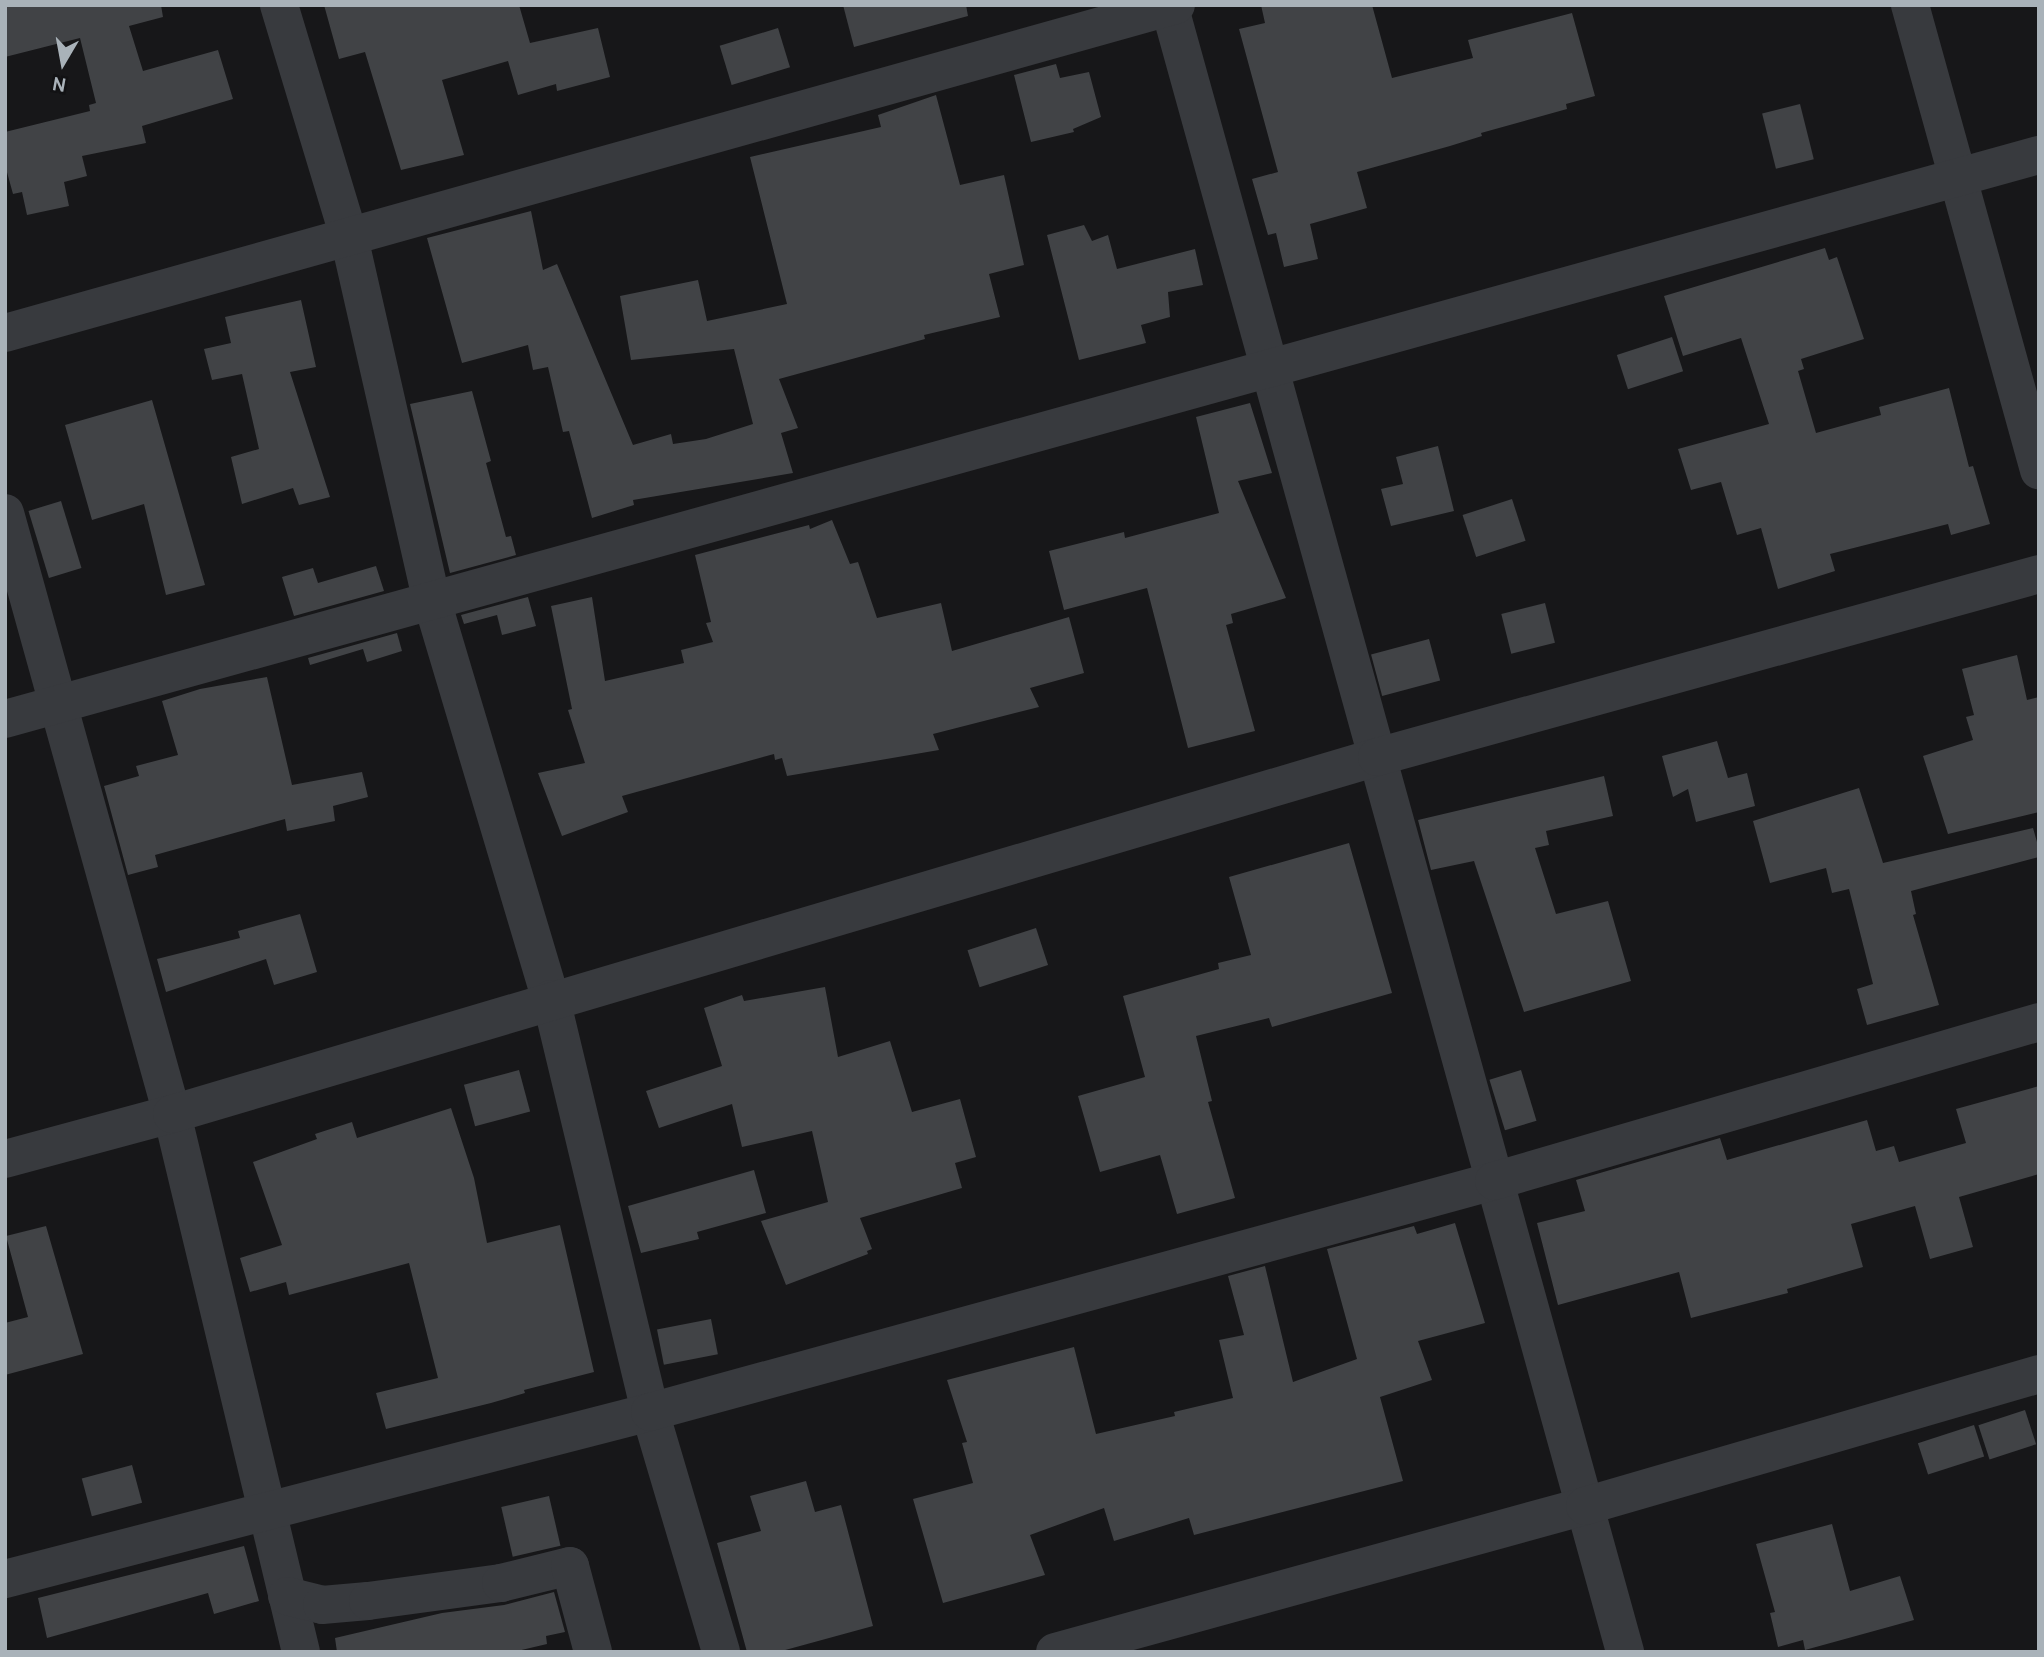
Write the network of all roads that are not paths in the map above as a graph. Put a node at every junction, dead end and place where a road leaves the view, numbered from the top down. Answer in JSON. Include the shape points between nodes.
{"nodes":[{"id":1,"x":279,"y":5,"type":"edge"},
{"id":2,"x":1910,"y":5,"type":"edge"},
{"id":3,"x":1171,"y":6,"type":"edge"},
{"id":4,"x":2039,"y":155,"type":"edge"},
{"id":5,"x":1958,"y":176,"type":"junction"},
{"id":6,"x":349,"y":237,"type":"junction"},
{"id":7,"x":5,"y":333,"type":"edge"},
{"id":8,"x":1270,"y":370,"type":"junction"},
{"id":9,"x":2039,"y":470,"type":"edge"},
{"id":10,"x":5,"y":513,"type":"edge"},
{"id":11,"x":2039,"y":574,"type":"edge"},
{"id":12,"x":432,"y":601,"type":"junction"},
{"id":13,"x":60,"y":704,"type":"junction"},
{"id":14,"x":5,"y":719,"type":"edge"},
{"id":15,"x":1377,"y":757,"type":"junction"},
{"id":16,"x":551,"y":999,"type":"junction"},
{"id":17,"x":2039,"y":1022,"type":"edge"},
{"id":18,"x":172,"y":1114,"type":"junction"},
{"id":19,"x":5,"y":1159,"type":"edge"},
{"id":20,"x":1494,"y":1181,"type":"junction"},
{"id":21,"x":2039,"y":1374,"type":"edge"},
{"id":22,"x":650,"y":1412,"type":"junction"},
{"id":23,"x":1584,"y":1506,"type":"junction"},
{"id":24,"x":266,"y":1513,"type":"junction"},
{"id":25,"x":5,"y":1579,"type":"edge"},
{"id":26,"x":287,"y":1596,"type":"junction"},
{"id":27,"x":301,"y":1652,"type":"edge"},
{"id":28,"x":593,"y":1652,"type":"edge"},
{"id":29,"x":721,"y":1652,"type":"edge"},
{"id":30,"x":1055,"y":1652,"type":"edge"},
{"id":31,"x":1625,"y":1652,"type":"edge"}],
"edges":[{"from":1,"to":6,"type":"street"},
{"from":2,"to":5,"type":"street"},
{"from":3,"to":6,"type":"street"},
{"from":3,"to":8,"type":"street"},
{"from":4,"to":5,"type":"street"},
{"from":5,"to":8,"type":"street"},
{"from":5,"to":9,"type":"street"},
{"from":6,"to":7,"type":"street"},
{"from":6,"to":12,"type":"street"},
{"from":8,"to":12,"type":"street"},
{"from":8,"to":15,"type":"street"},
{"from":10,"to":13,"type":"street"},
{"from":11,"to":15,"type":"street"},
{"from":12,"to":13,"type":"street"},
{"from":12,"to":16,"type":"street"},
{"from":13,"to":14,"type":"street"},
{"from":13,"to":18,"type":"street"},
{"from":15,"to":16,"type":"street"},
{"from":15,"to":20,"type":"street"},
{"from":16,"to":18,"type":"street"},
{"from":16,"to":22,"type":"street"},
{"from":17,"to":20,"type":"street"},
{"from":18,"to":19,"type":"street"},
{"from":18,"to":24,"type":"street"},
{"from":20,"to":22,"type":"street"},
{"from":20,"to":23,"type":"street"},
{"from":21,"to":23,"type":"street"},
{"from":22,"to":24,"type":"street"},
{"from":22,"to":29,"type":"street"},
{"from":23,"to":30,"type":"street"},
{"from":23,"to":31,"type":"street"},
{"from":24,"to":25,"type":"street"},
{"from":24,"to":26,"type":"street"},
{"from":26,"to":27,"type":"street"},
{"from":26,"to":28,"type":"street","via":[[322,1605],[368,1601],[502,1583],[570,1566]]}]}
